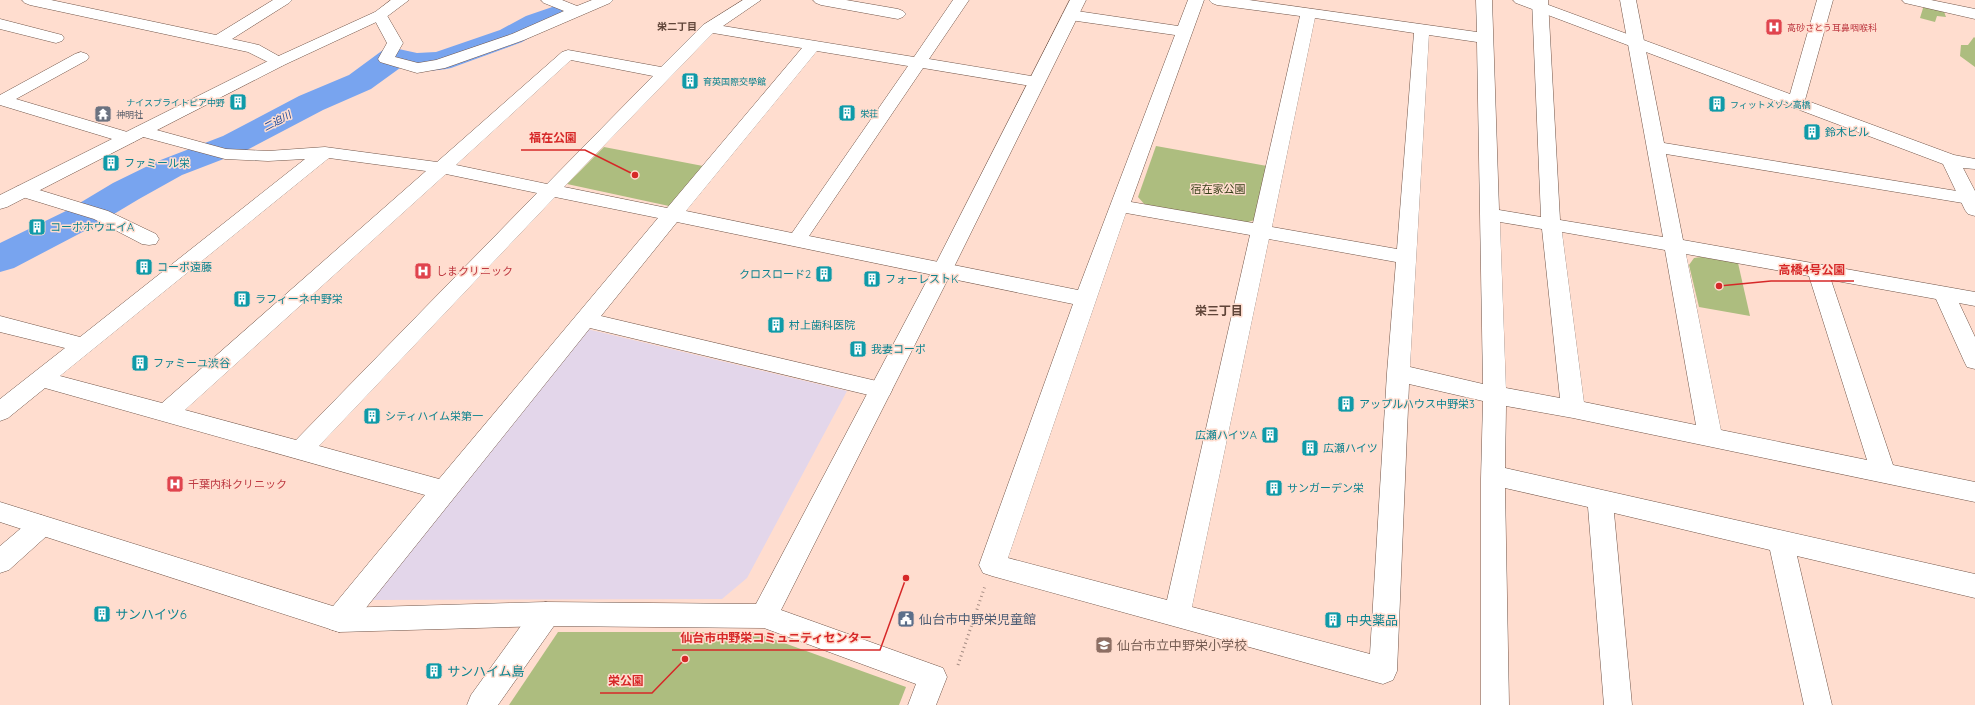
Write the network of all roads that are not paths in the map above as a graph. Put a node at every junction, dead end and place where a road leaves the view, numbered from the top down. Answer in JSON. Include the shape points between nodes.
{"nodes":[{"id":1,"x":30,"y":0,"type":"edge"},
{"id":2,"x":284,"y":0,"type":"edge"},
{"id":3,"x":401,"y":0,"type":"edge"},
{"id":4,"x":549,"y":0,"type":"edge"},
{"id":5,"x":605,"y":0,"type":"edge"},
{"id":6,"x":753,"y":0,"type":"edge"},
{"id":7,"x":821,"y":0,"type":"edge"},
{"id":8,"x":961,"y":0,"type":"edge"},
{"id":9,"x":1196,"y":0,"type":"edge"},
{"id":10,"x":1217,"y":0,"type":"edge"},
{"id":11,"x":1484,"y":0,"type":"edge"},
{"id":12,"x":1521,"y":0,"type":"edge"},
{"id":13,"x":1628,"y":0,"type":"edge"},
{"id":14,"x":1825,"y":0,"type":"edge"},
{"id":15,"x":1910,"y":0,"type":"edge"},
{"id":16,"x":1540,"y":4,"type":"edge"},
{"id":17,"x":1296,"y":7,"type":"edge"},
{"id":18,"x":1074,"y":8,"type":"edge"},
{"id":19,"x":576,"y":11,"type":"junction"},
{"id":20,"x":898,"y":14,"type":"dead end"},
{"id":21,"x":1975,"y":14,"type":"edge"},
{"id":22,"x":380,"y":15,"type":"junction"},
{"id":23,"x":0,"y":24,"type":"edge"},
{"id":24,"x":710,"y":28,"type":"junction"},
{"id":25,"x":1422,"y":29,"type":"junction"},
{"id":26,"x":1184,"y":32,"type":"junction"},
{"id":27,"x":56,"y":38,"type":"dead end"},
{"id":28,"x":1485,"y":38,"type":"junction"},
{"id":29,"x":218,"y":41,"type":"junction"},
{"id":30,"x":1637,"y":43,"type":"junction"},
{"id":31,"x":813,"y":45,"type":"junction"},
{"id":32,"x":81,"y":57,"type":"dead end"},
{"id":33,"x":278,"y":62,"type":"junction"},
{"id":34,"x":918,"y":63,"type":"junction"},
{"id":35,"x":666,"y":73,"type":"junction"},
{"id":36,"x":1037,"y":82,"type":"junction"},
{"id":37,"x":4,"y":103,"type":"edge"},
{"id":38,"x":1796,"y":103,"type":"junction"},
{"id":39,"x":135,"y":134,"type":"junction"},
{"id":40,"x":1655,"y":147,"type":"junction"},
{"id":41,"x":325,"y":152,"type":"junction"},
{"id":42,"x":1950,"y":160,"type":"junction"},
{"id":43,"x":1975,"y":164,"type":"edge"},
{"id":44,"x":442,"y":168,"type":"junction"},
{"id":45,"x":550,"y":190,"type":"junction"},
{"id":46,"x":23,"y":191,"type":"junction"},
{"id":47,"x":0,"y":203,"type":"edge"},
{"id":48,"x":1972,"y":204,"type":"edge"},
{"id":49,"x":1120,"y":206,"type":"junction"},
{"id":50,"x":1489,"y":214,"type":"junction"},
{"id":51,"x":673,"y":216,"type":"junction"},
{"id":52,"x":1551,"y":225,"type":"junction"},
{"id":53,"x":1261,"y":231,"type":"junction"},
{"id":54,"x":149,"y":239,"type":"dead end"},
{"id":55,"x":796,"y":241,"type":"junction"},
{"id":56,"x":1672,"y":245,"type":"junction"},
{"id":57,"x":1407,"y":257,"type":"junction"},
{"id":58,"x":1817,"y":270,"type":"junction"},
{"id":59,"x":942,"y":271,"type":"junction"},
{"id":60,"x":1944,"y":293,"type":"junction"},
{"id":61,"x":1085,"y":299,"type":"junction"},
{"id":62,"x":1975,"y":299,"type":"edge"},
{"id":63,"x":587,"y":320,"type":"junction"},
{"id":64,"x":0,"y":324,"type":"edge"},
{"id":65,"x":82,"y":346,"type":"junction"},
{"id":66,"x":1975,"y":361,"type":"edge"},
{"id":67,"x":1398,"y":373,"type":"junction"},
{"id":68,"x":42,"y":379,"type":"junction"},
{"id":69,"x":881,"y":390,"type":"junction"},
{"id":70,"x":1495,"y":395,"type":"junction"},
{"id":71,"x":1573,"y":409,"type":"junction"},
{"id":72,"x":0,"y":412,"type":"edge"},
{"id":73,"x":165,"y":414,"type":"junction"},
{"id":74,"x":1710,"y":437,"type":"junction"},
{"id":75,"x":300,"y":451,"type":"junction"},
{"id":76,"x":1884,"y":474,"type":"junction"},
{"id":77,"x":1493,"y":479,"type":"junction"},
{"id":78,"x":444,"y":490,"type":"junction"},
{"id":79,"x":1975,"y":492,"type":"edge"},
{"id":80,"x":1600,"y":500,"type":"junction"},
{"id":81,"x":0,"y":512,"type":"edge"},
{"id":82,"x":41,"y":526,"type":"junction"},
{"id":83,"x":1781,"y":541,"type":"junction"},
{"id":84,"x":0,"y":562,"type":"edge"},
{"id":85,"x":1975,"y":586,"type":"edge"},
{"id":86,"x":546,"y":614,"type":"junction"},
{"id":87,"x":764,"y":616,"type":"junction"},
{"id":88,"x":1177,"y":616,"type":"junction"},
{"id":89,"x":338,"y":620,"type":"junction"},
{"id":90,"x":481,"y":705,"type":"edge"},
{"id":91,"x":922,"y":705,"type":"edge"},
{"id":92,"x":1495,"y":705,"type":"edge"},
{"id":93,"x":1618,"y":705,"type":"edge"},
{"id":94,"x":1818,"y":705,"type":"edge"}],
"edges":[{"from":1,"to":29,"type":"street"},
{"from":2,"to":29,"type":"street"},
{"from":3,"to":22,"type":"street"},
{"from":4,"to":19,"type":"street"},
{"from":5,"to":19,"type":"street"},
{"from":6,"to":24,"type":"street"},
{"from":7,"to":20,"type":"street"},
{"from":8,"to":34,"type":"street"},
{"from":9,"to":26,"type":"street"},
{"from":10,"to":17,"type":"street"},
{"from":11,"to":28,"type":"street"},
{"from":12,"to":16,"type":"street"},
{"from":13,"to":30,"type":"street"},
{"from":14,"to":38,"type":"street"},
{"from":15,"to":21,"type":"street"},
{"from":16,"to":30,"type":"street"},
{"from":16,"to":52,"type":"street"},
{"from":17,"to":25,"type":"street"},
{"from":17,"to":53,"type":"street"},
{"from":18,"to":26,"type":"street"},
{"from":18,"to":36,"type":"street"},
{"from":19,"to":22,"type":"street","via":[[518,37],[439,65],[417,68],[391,61],[395,43]]},
{"from":22,"to":33,"type":"street"},
{"from":23,"to":27,"type":"street"},
{"from":24,"to":31,"type":"street"},
{"from":24,"to":35,"type":"street"},
{"from":25,"to":28,"type":"street"},
{"from":25,"to":57,"type":"street"},
{"from":26,"to":49,"type":"street"},
{"from":28,"to":50,"type":"street"},
{"from":29,"to":33,"type":"street","via":[[253,48]]},
{"from":30,"to":38,"type":"street"},
{"from":30,"to":40,"type":"street"},
{"from":31,"to":34,"type":"street"},
{"from":31,"to":51,"type":"street"},
{"from":32,"to":37,"type":"street"},
{"from":33,"to":39,"type":"street"},
{"from":34,"to":36,"type":"street"},
{"from":34,"to":55,"type":"street"},
{"from":35,"to":44,"type":"street","via":[[568,55]]},
{"from":35,"to":45,"type":"street"},
{"from":36,"to":59,"type":"street"},
{"from":37,"to":39,"type":"street"},
{"from":38,"to":42,"type":"street"},
{"from":39,"to":41,"type":"street","via":[[218,152],[268,156]]},
{"from":39,"to":46,"type":"street"},
{"from":40,"to":48,"type":"street"},
{"from":40,"to":56,"type":"street"},
{"from":41,"to":44,"type":"street"},
{"from":41,"to":65,"type":"street"},
{"from":42,"to":43,"type":"street"},
{"from":42,"to":48,"type":"street"},
{"from":44,"to":45,"type":"street"},
{"from":44,"to":73,"type":"street"},
{"from":45,"to":51,"type":"street"},
{"from":45,"to":75,"type":"street"},
{"from":46,"to":47,"type":"street"},
{"from":46,"to":54,"type":"street","via":[[94,213]]},
{"from":49,"to":53,"type":"street"},
{"from":49,"to":61,"type":"street"},
{"from":50,"to":52,"type":"street"},
{"from":50,"to":70,"type":"street"},
{"from":51,"to":55,"type":"street"},
{"from":51,"to":63,"type":"street"},
{"from":52,"to":56,"type":"street"},
{"from":52,"to":71,"type":"street"},
{"from":53,"to":57,"type":"street"},
{"from":53,"to":88,"type":"street"},
{"from":55,"to":59,"type":"street"},
{"from":56,"to":58,"type":"street"},
{"from":56,"to":74,"type":"street"},
{"from":57,"to":67,"type":"street"},
{"from":58,"to":60,"type":"street"},
{"from":58,"to":76,"type":"street"},
{"from":59,"to":61,"type":"street"},
{"from":59,"to":69,"type":"street"},
{"from":60,"to":62,"type":"street"},
{"from":60,"to":66,"type":"street"},
{"from":61,"to":88,"type":"street","via":[[992,565]]},
{"from":63,"to":69,"type":"street"},
{"from":63,"to":78,"type":"street"},
{"from":64,"to":65,"type":"street"},
{"from":65,"to":68,"type":"street"},
{"from":67,"to":70,"type":"street"},
{"from":67,"to":88,"type":"street","via":[[1383,671]]},
{"from":68,"to":72,"type":"street"},
{"from":68,"to":73,"type":"street"},
{"from":69,"to":87,"type":"street"},
{"from":70,"to":71,"type":"street"},
{"from":70,"to":77,"type":"street"},
{"from":71,"to":74,"type":"street"},
{"from":73,"to":75,"type":"street"},
{"from":74,"to":76,"type":"street"},
{"from":75,"to":78,"type":"street"},
{"from":76,"to":79,"type":"street"},
{"from":77,"to":80,"type":"street","via":[[1506,478]]},
{"from":77,"to":92,"type":"street"},
{"from":78,"to":89,"type":"street"},
{"from":80,"to":83,"type":"street"},
{"from":80,"to":93,"type":"street"},
{"from":81,"to":82,"type":"street"},
{"from":82,"to":84,"type":"street"},
{"from":82,"to":89,"type":"street"},
{"from":83,"to":85,"type":"street"},
{"from":83,"to":94,"type":"street"},
{"from":86,"to":87,"type":"street"},
{"from":86,"to":89,"type":"street"},
{"from":86,"to":90,"type":"street"},
{"from":87,"to":91,"type":"street","via":[[932,677]]}]}
